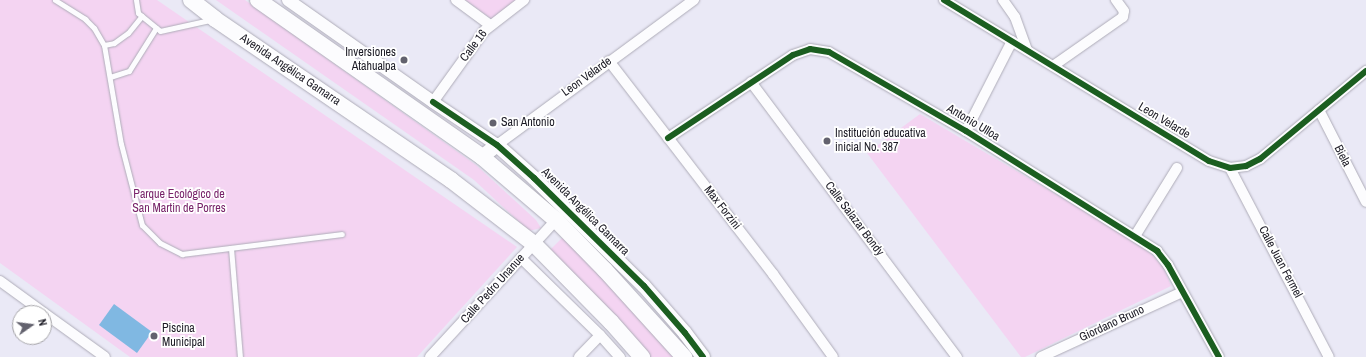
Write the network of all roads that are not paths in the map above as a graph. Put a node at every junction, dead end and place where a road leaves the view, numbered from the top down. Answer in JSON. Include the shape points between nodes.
{"nodes":[{"id":1,"x":55,"y":0,"type":"edge"},
{"id":2,"x":136,"y":0,"type":"edge"},
{"id":3,"x":191,"y":0,"type":"edge"},
{"id":4,"x":258,"y":0,"type":"edge"},
{"id":5,"x":288,"y":0,"type":"edge"},
{"id":6,"x":456,"y":0,"type":"edge"},
{"id":7,"x":524,"y":0,"type":"edge"},
{"id":8,"x":694,"y":0,"type":"edge"},
{"id":9,"x":944,"y":0,"type":"edge"},
{"id":10,"x":1003,"y":0,"type":"edge"},
{"id":11,"x":1116,"y":0,"type":"edge"},
{"id":12,"x":142,"y":16,"type":"junction"},
{"id":13,"x":215,"y":19,"type":"junction"},
{"id":14,"x":490,"y":25,"type":"junction"},
{"id":15,"x":156,"y":28,"type":"junction"},
{"id":16,"x":1012,"y":41,"type":"junction"},
{"id":17,"x":104,"y":45,"type":"junction"},
{"id":18,"x":1027,"y":50,"type":"junction"},
{"id":19,"x":609,"y":61,"type":"junction"},
{"id":20,"x":1053,"y":66,"type":"junction"},
{"id":21,"x":1366,"y":71,"type":"edge"},
{"id":22,"x":110,"y":77,"type":"junction"},
{"id":23,"x":751,"y":82,"type":"junction"},
{"id":24,"x":433,"y":102,"type":"junction"},
{"id":25,"x":1318,"y":110,"type":"junction"},
{"id":26,"x":966,"y":131,"type":"junction"},
{"id":27,"x":668,"y":138,"type":"junction"},
{"id":28,"x":497,"y":145,"type":"junction"},
{"id":29,"x":482,"y":157,"type":"junction"},
{"id":30,"x":1177,"y":168,"type":"dead end"},
{"id":31,"x":1230,"y":168,"type":"junction"},
{"id":32,"x":1366,"y":202,"type":"edge"},
{"id":33,"x":556,"y":220,"type":"junction"},
{"id":34,"x":342,"y":234,"type":"dead end"},
{"id":35,"x":1135,"y":236,"type":"junction"},
{"id":36,"x":534,"y":244,"type":"junction"},
{"id":37,"x":231,"y":248,"type":"junction"},
{"id":38,"x":521,"y":258,"type":"junction"},
{"id":39,"x":0,"y":282,"type":"edge"},
{"id":40,"x":1182,"y":292,"type":"junction"},
{"id":41,"x":33,"y":305,"type":"edge"},
{"id":42,"x":52,"y":319,"type":"edge"},
{"id":43,"x":600,"y":335,"type":"junction"},
{"id":44,"x":105,"y":357,"type":"edge"},
{"id":45,"x":240,"y":357,"type":"edge"},
{"id":46,"x":430,"y":357,"type":"edge"},
{"id":47,"x":579,"y":357,"type":"edge"},
{"id":48,"x":620,"y":357,"type":"edge"},
{"id":49,"x":642,"y":357,"type":"edge"},
{"id":50,"x":684,"y":357,"type":"edge"},
{"id":51,"x":703,"y":357,"type":"edge"},
{"id":52,"x":833,"y":357,"type":"edge"},
{"id":53,"x":957,"y":357,"type":"edge"},
{"id":54,"x":1041,"y":357,"type":"edge"},
{"id":55,"x":1219,"y":357,"type":"edge"},
{"id":56,"x":1329,"y":357,"type":"edge"}],
"edges":[{"from":1,"to":17,"type":"lane","via":[[85,19]]},
{"from":2,"to":12,"type":"lane","via":[[138,13]]},
{"from":3,"to":13,"type":"main road","name":"Avenida Angélica Gamarra"},
{"from":4,"to":29,"type":"main road"},
{"from":5,"to":24,"type":"street","name":"Avenida Angélica Gamarra"},
{"from":6,"to":14,"type":"street"},
{"from":7,"to":14,"type":"street","name":"Calle 16"},
{"from":8,"to":19,"type":"street","name":"Leon Velarde"},
{"from":9,"to":16,"type":"street","name":"Leon Velarde"},
{"from":10,"to":18,"type":"street","via":[[1015,17]]},
{"from":11,"to":20,"type":"street","via":[[1124,11],[1123,17]]},
{"from":12,"to":15,"type":"lane"},
{"from":12,"to":17,"type":"lane","via":[[128,33],[114,43]]},
{"from":13,"to":15,"type":"lane","via":[[160,31]]},
{"from":13,"to":36,"type":"main road","name":"Avenida Angélica Gamarra","via":[[451,180]]},
{"from":14,"to":24,"type":"street","name":"Calle 16"},
{"from":15,"to":22,"type":"lane","via":[[129,71]]},
{"from":16,"to":18,"type":"street","name":"Leon Velarde"},
{"from":16,"to":26,"type":"street"},
{"from":17,"to":22,"type":"lane"},
{"from":18,"to":20,"type":"street","name":"Leon Velarde"},
{"from":19,"to":27,"type":"street","name":"Max Forzini"},
{"from":19,"to":28,"type":"street","name":"Leon Velarde"},
{"from":20,"to":31,"type":"street","name":"Leon Velarde","via":[[1209,161]]},
{"from":21,"to":25,"type":"street","name":"Leon Velarde"},
{"from":22,"to":37,"type":"lane","via":[[121,144],[142,225],[160,243],[182,254]]},
{"from":23,"to":26,"type":"street","name":"Antonio Ulloa","via":[[793,55],[810,49],[829,52]]},
{"from":23,"to":27,"type":"street","name":"Antonio Ulloa"},
{"from":23,"to":53,"type":"street","name":"Calle Salazar Bondy"},
{"from":24,"to":28,"type":"street","name":"Avenida Angélica Gamarra"},
{"from":25,"to":31,"type":"street","name":"Leon Velarde","via":[[1260,160],[1246,166]]},
{"from":25,"to":32,"type":"street","name":"Biela"},
{"from":26,"to":35,"type":"street","name":"Antonio Ulloa"},
{"from":27,"to":52,"type":"street","name":"Max Forzini","via":[[773,274]]},
{"from":28,"to":29,"type":"main road","name":"Leon Velarde"},
{"from":28,"to":51,"type":"main road","name":"Avenida Angélica Gamarra","via":[[644,286],[685,332]]},
{"from":29,"to":33,"type":"main road"},
{"from":30,"to":35,"type":"street"},
{"from":31,"to":56,"type":"street","name":"Calle Juan Fermel"},
{"from":33,"to":36,"type":"street","name":"Calle Pedro Unanue"},
{"from":33,"to":50,"type":"main road"},
{"from":34,"to":37,"type":"lane"},
{"from":35,"to":40,"type":"street","name":"Antonio Ulloa","via":[[1157,251],[1168,265]]},
{"from":36,"to":38,"type":"street","name":"Calle Pedro Unanue"},
{"from":36,"to":49,"type":"main road","name":"Avenida Angélica Gamarra"},
{"from":37,"to":45,"type":"lane"},
{"from":38,"to":43,"type":"street"},
{"from":38,"to":46,"type":"street","name":"Calle Pedro Unanue"},
{"from":39,"to":41,"type":"street"},
{"from":40,"to":54,"type":"street","name":"Giordano Bruno"},
{"from":40,"to":55,"type":"street","name":"Antonio Ulloa"},
{"from":42,"to":44,"type":"street"},
{"from":43,"to":47,"type":"street"},
{"from":43,"to":48,"type":"street"}]}
